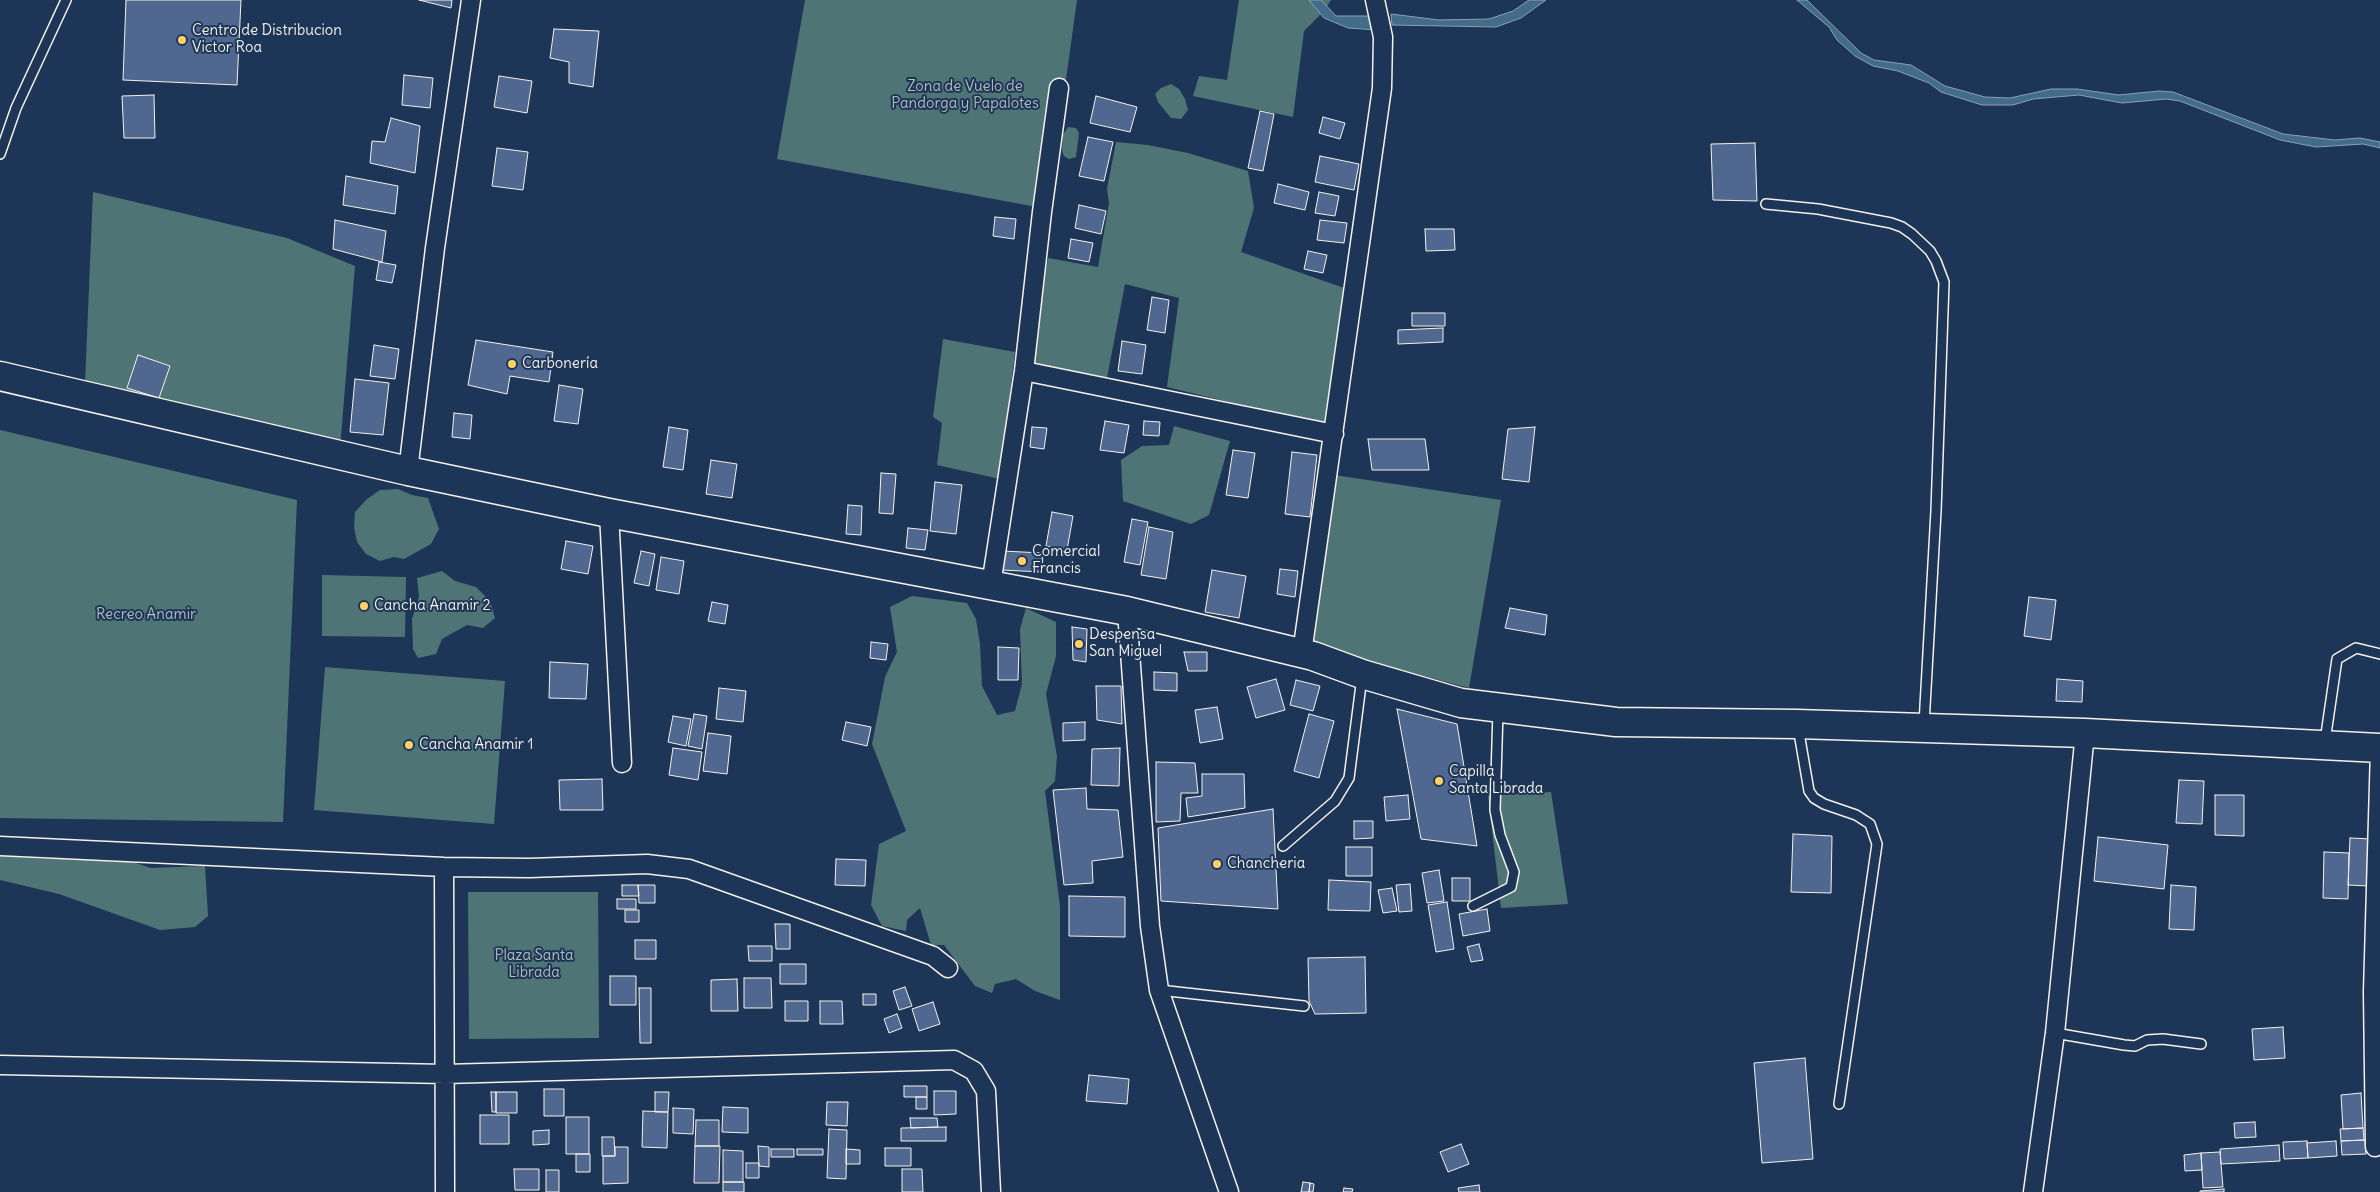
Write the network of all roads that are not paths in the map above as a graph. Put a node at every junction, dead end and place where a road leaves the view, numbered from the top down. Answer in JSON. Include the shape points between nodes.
{"nodes":[{"id":1,"x":66,"y":0,"type":"edge"},
{"id":2,"x":471,"y":0,"type":"edge"},
{"id":3,"x":1377,"y":4,"type":"edge"},
{"id":4,"x":1060,"y":88,"type":"dead end"},
{"id":5,"x":0,"y":154,"type":"edge"},
{"id":6,"x":1766,"y":204,"type":"dead end"},
{"id":7,"x":1024,"y":371,"type":"junction"},
{"id":8,"x":0,"y":376,"type":"edge"},
{"id":9,"x":1334,"y":434,"type":"junction"},
{"id":10,"x":408,"y":471,"type":"junction"},
{"id":11,"x":609,"y":513,"type":"junction"},
{"id":12,"x":990,"y":585,"type":"junction"},
{"id":13,"x":1127,"y":611,"type":"junction"},
{"id":14,"x":1302,"y":654,"type":"junction"},
{"id":15,"x":2380,"y":654,"type":"edge"},
{"id":16,"x":1362,"y":674,"type":"junction"},
{"id":17,"x":1498,"y":709,"type":"junction"},
{"id":18,"x":1798,"y":724,"type":"junction"},
{"id":19,"x":1924,"y":729,"type":"junction"},
{"id":20,"x":2085,"y":732,"type":"junction"},
{"id":21,"x":2324,"y":746,"type":"junction"},
{"id":22,"x":2380,"y":749,"type":"edge"},
{"id":23,"x":622,"y":762,"type":"dead end"},
{"id":24,"x":0,"y":846,"type":"edge"},
{"id":25,"x":1283,"y":846,"type":"dead end"},
{"id":26,"x":444,"y":867,"type":"junction"},
{"id":27,"x":1472,"y":906,"type":"dead end"},
{"id":28,"x":948,"y":968,"type":"dead end"},
{"id":29,"x":1160,"y":990,"type":"junction"},
{"id":30,"x":1304,"y":1006,"type":"dead end"},
{"id":31,"x":2055,"y":1033,"type":"junction"},
{"id":32,"x":2201,"y":1044,"type":"dead end"},
{"id":33,"x":0,"y":1065,"type":"edge"},
{"id":34,"x":445,"y":1074,"type":"junction"},
{"id":35,"x":1839,"y":1104,"type":"dead end"},
{"id":36,"x":2375,"y":1146,"type":"dead end"},
{"id":37,"x":445,"y":1192,"type":"edge"},
{"id":38,"x":991,"y":1192,"type":"edge"},
{"id":39,"x":1229,"y":1192,"type":"edge"},
{"id":40,"x":2033,"y":1192,"type":"edge"}],
"edges":[{"from":1,"to":5,"type":"lane","via":[[16,108]]},
{"from":2,"to":10,"type":"street","via":[[435,248]]},
{"from":3,"to":9,"type":"street","via":[[1383,37],[1382,88]]},
{"from":4,"to":7,"type":"street"},
{"from":6,"to":19,"type":"lane","via":[[1818,209],[1891,223],[1922,242],[1936,261],[1944,282]]},
{"from":7,"to":9,"type":"street"},
{"from":7,"to":12,"type":"street"},
{"from":8,"to":10,"type":"main road"},
{"from":9,"to":14,"type":"street"},
{"from":10,"to":11,"type":"main road"},
{"from":11,"to":12,"type":"main road"},
{"from":11,"to":23,"type":"street"},
{"from":12,"to":13,"type":"main road"},
{"from":13,"to":14,"type":"main road"},
{"from":13,"to":29,"type":"street","via":[[1150,926]]},
{"from":14,"to":16,"type":"main road"},
{"from":15,"to":21,"type":"lane","via":[[2356,648],[2337,659]]},
{"from":16,"to":17,"type":"main road","via":[[1461,703]]},
{"from":16,"to":25,"type":"lane","via":[[1348,778],[1335,800]]},
{"from":17,"to":18,"type":"main road","via":[[1616,722]]},
{"from":17,"to":27,"type":"lane","via":[[1495,810],[1500,835],[1514,872],[1511,887]]},
{"from":18,"to":19,"type":"main road"},
{"from":18,"to":35,"type":"lane","via":[[1809,791],[1824,804],[1856,814],[1870,824],[1877,844]]},
{"from":19,"to":20,"type":"main road"},
{"from":20,"to":21,"type":"main road"},
{"from":20,"to":31,"type":"street"},
{"from":21,"to":22,"type":"main road"},
{"from":22,"to":36,"type":"street","via":[[2373,992]]},
{"from":24,"to":26,"type":"street"},
{"from":26,"to":28,"type":"street","via":[[648,864],[689,869],[933,956]]},
{"from":26,"to":34,"type":"street"},
{"from":29,"to":30,"type":"lane"},
{"from":29,"to":39,"type":"street"},
{"from":31,"to":32,"type":"lane","via":[[2124,1046],[2163,1039]]},
{"from":31,"to":40,"type":"street"},
{"from":33,"to":34,"type":"street"},
{"from":34,"to":37,"type":"street"},
{"from":34,"to":38,"type":"street","via":[[954,1060],[974,1071],[986,1091]]}]}
